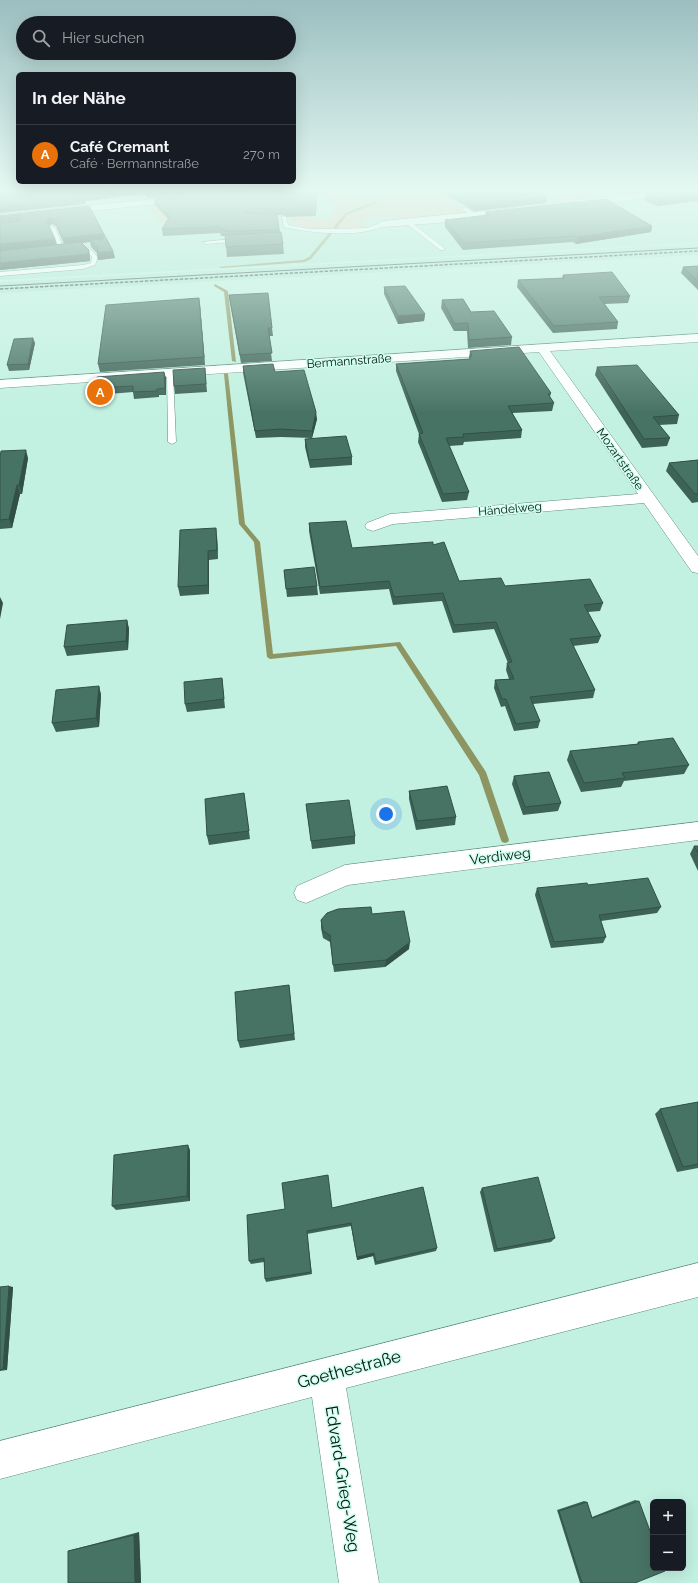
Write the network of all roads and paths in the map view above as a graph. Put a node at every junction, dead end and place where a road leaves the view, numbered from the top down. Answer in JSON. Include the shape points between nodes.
{"nodes":[{"id":1,"x":87,"y":266,"type":"edge"},
{"id":2,"x":0,"y":274,"type":"edge"},
{"id":3,"x":698,"y":338,"type":"edge"},
{"id":4,"x":542,"y":348,"type":"junction"},
{"id":5,"x":170,"y":373,"type":"junction"},
{"id":6,"x":0,"y":384,"type":"edge"},
{"id":7,"x":172,"y":442,"type":"dead end"},
{"id":8,"x":648,"y":498,"type":"junction"},
{"id":9,"x":373,"y":526,"type":"dead end"},
{"id":10,"x":698,"y":568,"type":"edge"},
{"id":11,"x":698,"y":831,"type":"edge"},
{"id":12,"x":306,"y":893,"type":"dead end"},
{"id":13,"x":698,"y":1280,"type":"edge"},
{"id":14,"x":326,"y":1375,"type":"junction"},
{"id":15,"x":0,"y":1460,"type":"edge"},
{"id":16,"x":359,"y":1583,"type":"edge"}],
"edges":[{"from":1,"to":2,"type":"lane"},
{"from":3,"to":4,"type":"street","name":"Bermannstraße"},
{"from":4,"to":5,"type":"street","name":"Bermannstraße"},
{"from":4,"to":8,"type":"street","name":"Mozartstraße"},
{"from":5,"to":6,"type":"street","name":"Bermannstraße"},
{"from":5,"to":7,"type":"lane"},
{"from":8,"to":9,"type":"street","name":"Händelweg","via":[[390,519]]},
{"from":8,"to":10,"type":"street","name":"Mozartstraße"},
{"from":11,"to":12,"type":"street","name":"Verdiweg","via":[[345,875]]},
{"from":13,"to":14,"type":"street","name":"Goethestraße"},
{"from":14,"to":15,"type":"street","name":"Goethestraße"},
{"from":14,"to":16,"type":"street","name":"Edvard-Grieg-Weg"}]}
